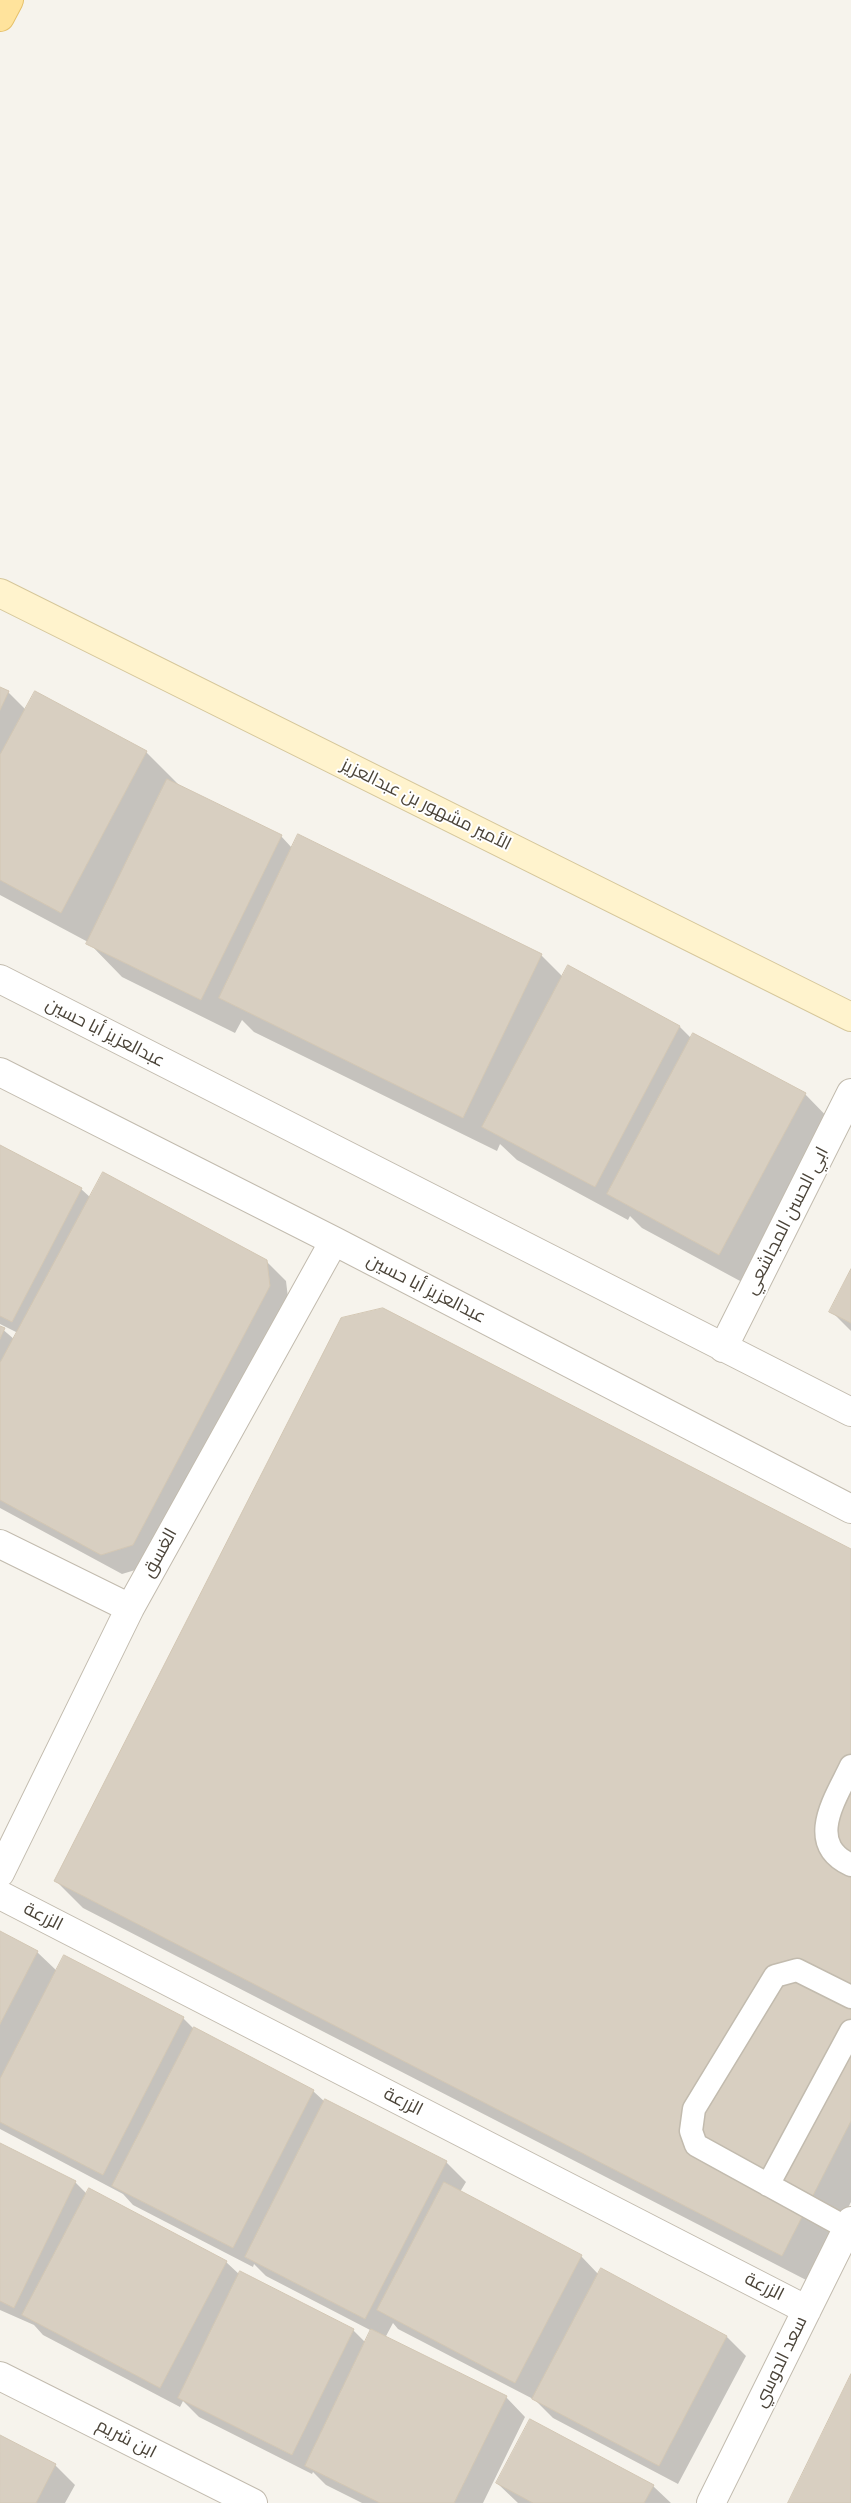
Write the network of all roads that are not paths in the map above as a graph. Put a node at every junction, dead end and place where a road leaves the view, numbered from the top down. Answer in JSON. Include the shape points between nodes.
{"nodes":[{"id":1,"x":9,"y":0,"type":"edge"},
{"id":2,"x":0,"y":17,"type":"edge"},
{"id":3,"x":0,"y":593,"type":"edge"},
{"id":4,"x":0,"y":979,"type":"edge"},
{"id":5,"x":851,"y":1017,"type":"edge"},
{"id":6,"x":0,"y":1072,"type":"edge"},
{"id":7,"x":851,"y":1093,"type":"edge"},
{"id":8,"x":334,"y":1241,"type":"junction"},
{"id":9,"x":723,"y":1348,"type":"junction"},
{"id":10,"x":851,"y":1412,"type":"edge"},
{"id":11,"x":851,"y":1510,"type":"edge"},
{"id":12,"x":0,"y":1544,"type":"edge"},
{"id":13,"x":130,"y":1608,"type":"junction"},
{"id":14,"x":851,"y":1766,"type":"edge"},
{"id":15,"x":851,"y":1865,"type":"edge"},
{"id":16,"x":0,"y":1873,"type":"edge"},
{"id":17,"x":0,"y":1895,"type":"edge"},
{"id":18,"x":851,"y":1997,"type":"edge"},
{"id":19,"x":851,"y":2031,"type":"edge"},
{"id":20,"x":768,"y":2185,"type":"junction"},
{"id":21,"x":849,"y":2224,"type":"edge"},
{"id":22,"x":807,"y":2310,"type":"junction"},
{"id":23,"x":0,"y":2376,"type":"edge"},
{"id":24,"x":253,"y":2503,"type":"edge"},
{"id":25,"x":710,"y":2503,"type":"edge"}],
"edges":[{"from":1,"to":2,"type":"main road"},
{"from":3,"to":5,"type":"street","name":"الأمير مشهور بن عبدالعزيز"},
{"from":4,"to":9,"type":"street","name":"عبدالعزيز أبا حسين"},
{"from":6,"to":8,"type":"street","name":"عبدالعزيز أبا حسين"},
{"from":7,"to":9,"type":"street","name":"ابي الحسن المجاشعي"},
{"from":8,"to":11,"type":"street","name":"عبدالعزيز أبا حسين"},
{"from":8,"to":13,"type":"street","name":"الغسق"},
{"from":9,"to":10,"type":"street","name":"عبدالعزيز أبا حسين"},
{"from":12,"to":13,"type":"street"},
{"from":13,"to":16,"type":"street","name":"الغسق"},
{"from":14,"to":15,"type":"lane","via":[[826,1819],[828,1844],[841,1860]]},
{"from":17,"to":22,"type":"street","name":"الزرعة"},
{"from":18,"to":20,"type":"lane","via":[[797,1970],[774,1976],[694,2109],[691,2131],[696,2145]]},
{"from":19,"to":20,"type":"lane"},
{"from":20,"to":21,"type":"lane"},
{"from":21,"to":22,"type":"street","name":"سعد الدوسي"},
{"from":22,"to":25,"type":"street","name":"سعد الدوسي"},
{"from":23,"to":24,"type":"street","name":"ابن شريم"}]}
